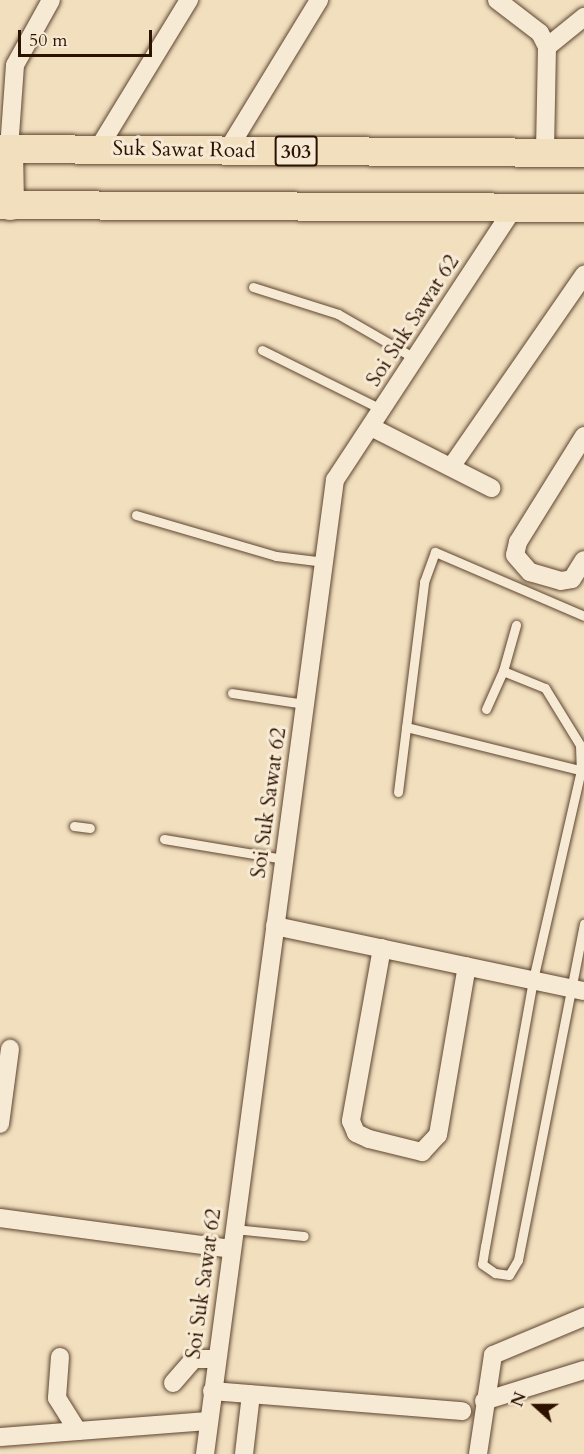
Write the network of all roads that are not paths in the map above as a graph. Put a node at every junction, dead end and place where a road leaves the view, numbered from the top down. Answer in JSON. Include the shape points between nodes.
{"nodes":[{"id":1,"x":51,"y":0,"type":"edge"},
{"id":2,"x":189,"y":0,"type":"edge"},
{"id":3,"x":318,"y":0,"type":"edge"},
{"id":4,"x":497,"y":0,"type":"edge"},
{"id":5,"x":584,"y":16,"type":"edge"},
{"id":6,"x":547,"y":47,"type":"junction"},
{"id":7,"x":4,"y":149,"type":"edge"},
{"id":8,"x":98,"y":149,"type":"junction"},
{"id":9,"x":227,"y":151,"type":"junction"},
{"id":10,"x":544,"y":153,"type":"junction"},
{"id":11,"x":584,"y":153,"type":"edge"},
{"id":12,"x":5,"y":206,"type":"edge"},
{"id":13,"x":514,"y":207,"type":"junction"},
{"id":14,"x":584,"y":208,"type":"edge"},
{"id":15,"x":584,"y":275,"type":"edge"},
{"id":16,"x":253,"y":288,"type":"dead end"},
{"id":17,"x":262,"y":351,"type":"dead end"},
{"id":18,"x":416,"y":359,"type":"junction"},
{"id":19,"x":383,"y":410,"type":"junction"},
{"id":20,"x":371,"y":427,"type":"junction"},
{"id":21,"x":584,"y":436,"type":"edge"},
{"id":22,"x":451,"y":467,"type":"junction"},
{"id":23,"x":491,"y":488,"type":"dead end"},
{"id":24,"x":136,"y":515,"type":"dead end"},
{"id":25,"x":584,"y":560,"type":"edge"},
{"id":26,"x":325,"y":562,"type":"junction"},
{"id":27,"x":584,"y":616,"type":"edge"},
{"id":28,"x":516,"y":625,"type":"dead end"},
{"id":29,"x":503,"y":671,"type":"junction"},
{"id":30,"x":232,"y":693,"type":"dead end"},
{"id":31,"x":305,"y":704,"type":"junction"},
{"id":32,"x":486,"y":709,"type":"dead end"},
{"id":33,"x":406,"y":727,"type":"junction"},
{"id":34,"x":582,"y":771,"type":"edge"},
{"id":35,"x":398,"y":792,"type":"dead end"},
{"id":36,"x":74,"y":826,"type":"dead end"},
{"id":37,"x":90,"y":828,"type":"dead end"},
{"id":38,"x":164,"y":839,"type":"dead end"},
{"id":39,"x":284,"y":859,"type":"junction"},
{"id":40,"x":584,"y":923,"type":"edge"},
{"id":41,"x":275,"y":926,"type":"junction"},
{"id":42,"x":382,"y":948,"type":"junction"},
{"id":43,"x":467,"y":966,"type":"junction"},
{"id":44,"x":532,"y":980,"type":"junction"},
{"id":45,"x":576,"y":990,"type":"edge"},
{"id":46,"x":10,"y":1048,"type":"dead end"},
{"id":47,"x":0,"y":1124,"type":"edge"},
{"id":48,"x":0,"y":1218,"type":"edge"},
{"id":49,"x":234,"y":1229,"type":"junction"},
{"id":50,"x":304,"y":1236,"type":"dead end"},
{"id":51,"x":231,"y":1249,"type":"junction"},
{"id":52,"x":584,"y":1317,"type":"edge"},
{"id":53,"x":60,"y":1357,"type":"dead end"},
{"id":54,"x":216,"y":1359,"type":"junction"},
{"id":55,"x":584,"y":1370,"type":"edge"},
{"id":56,"x":173,"y":1383,"type":"dead end"},
{"id":57,"x":212,"y":1391,"type":"junction"},
{"id":58,"x":251,"y":1394,"type":"junction"},
{"id":59,"x":484,"y":1401,"type":"junction"},
{"id":60,"x":462,"y":1411,"type":"dead end"},
{"id":61,"x":208,"y":1421,"type":"junction"},
{"id":62,"x":78,"y":1431,"type":"junction"},
{"id":63,"x":0,"y":1437,"type":"edge"},
{"id":64,"x":205,"y":1454,"type":"edge"},
{"id":65,"x":244,"y":1454,"type":"edge"},
{"id":66,"x":478,"y":1454,"type":"edge"}],
"edges":[{"from":1,"to":7,"type":"street","via":[[15,65]]},
{"from":2,"to":8,"type":"street"},
{"from":3,"to":9,"type":"street"},
{"from":4,"to":6,"type":"street","via":[[540,33]]},
{"from":5,"to":6,"type":"street"},
{"from":6,"to":10,"type":"street"},
{"from":7,"to":8,"type":"main road","name":"Suk Sawat Road","number":"303"},
{"from":7,"to":12,"type":"main road"},
{"from":8,"to":9,"type":"main road","name":"Suk Sawat Road","number":"303"},
{"from":9,"to":10,"type":"main road","name":"Suk Sawat Road","number":"303"},
{"from":10,"to":11,"type":"main road","name":"Suk Sawat Road","number":"303"},
{"from":12,"to":13,"type":"main road"},
{"from":13,"to":14,"type":"main road"},
{"from":13,"to":18,"type":"street","name":"Soi Suk Sawat 62"},
{"from":15,"to":22,"type":"street"},
{"from":16,"to":18,"type":"lane","via":[[338,314]]},
{"from":17,"to":19,"type":"lane"},
{"from":18,"to":19,"type":"street","name":"Soi Suk Sawat 62"},
{"from":19,"to":20,"type":"street","name":"Soi Suk Sawat 62"},
{"from":20,"to":22,"type":"street"},
{"from":20,"to":26,"type":"street","name":"Soi Suk Sawat 62","via":[[335,480]]},
{"from":21,"to":25,"type":"street","via":[[518,542],[515,555],[530,572],[561,581],[572,579]]},
{"from":22,"to":23,"type":"street"},
{"from":24,"to":26,"type":"lane","via":[[276,556]]},
{"from":26,"to":31,"type":"street","name":"Soi Suk Sawat 62"},
{"from":27,"to":33,"type":"lane","via":[[435,552],[424,582]]},
{"from":28,"to":29,"type":"lane"},
{"from":29,"to":32,"type":"lane"},
{"from":29,"to":34,"type":"lane","via":[[545,688],[580,745]]},
{"from":30,"to":31,"type":"lane"},
{"from":31,"to":39,"type":"street","name":"Soi Suk Sawat 62"},
{"from":33,"to":34,"type":"lane"},
{"from":33,"to":35,"type":"lane"},
{"from":34,"to":44,"type":"lane"},
{"from":36,"to":37,"type":"lane"},
{"from":38,"to":39,"type":"lane"},
{"from":39,"to":41,"type":"street","name":"Soi Suk Sawat 62"},
{"from":40,"to":45,"type":"lane"},
{"from":41,"to":42,"type":"street"},
{"from":41,"to":49,"type":"street","name":"Soi Suk Sawat 62"},
{"from":42,"to":43,"type":"street"},
{"from":42,"to":43,"type":"street","via":[[351,1121],[356,1133],[369,1139],[422,1152],[438,1135]]},
{"from":43,"to":44,"type":"street"},
{"from":44,"to":45,"type":"street"},
{"from":44,"to":45,"type":"lane","via":[[483,1256],[486,1270],[495,1273],[509,1275],[518,1260]]},
{"from":46,"to":47,"type":"street"},
{"from":48,"to":51,"type":"street"},
{"from":49,"to":50,"type":"lane"},
{"from":49,"to":51,"type":"street","name":"Soi Suk Sawat 62"},
{"from":51,"to":54,"type":"street","name":"Soi Suk Sawat 62"},
{"from":52,"to":59,"type":"street","via":[[493,1355]]},
{"from":53,"to":62,"type":"street","via":[[57,1398]]},
{"from":54,"to":56,"type":"street","via":[[194,1359]]},
{"from":54,"to":57,"type":"street","name":"Soi Suk Sawat 62"},
{"from":55,"to":59,"type":"street"},
{"from":57,"to":58,"type":"street"},
{"from":57,"to":61,"type":"street","name":"Soi Suk Sawat 62"},
{"from":58,"to":60,"type":"street"},
{"from":58,"to":65,"type":"street"},
{"from":59,"to":66,"type":"street"},
{"from":61,"to":62,"type":"street"},
{"from":61,"to":64,"type":"street","name":"Soi Suk Sawat 62"},
{"from":62,"to":63,"type":"street"}]}
